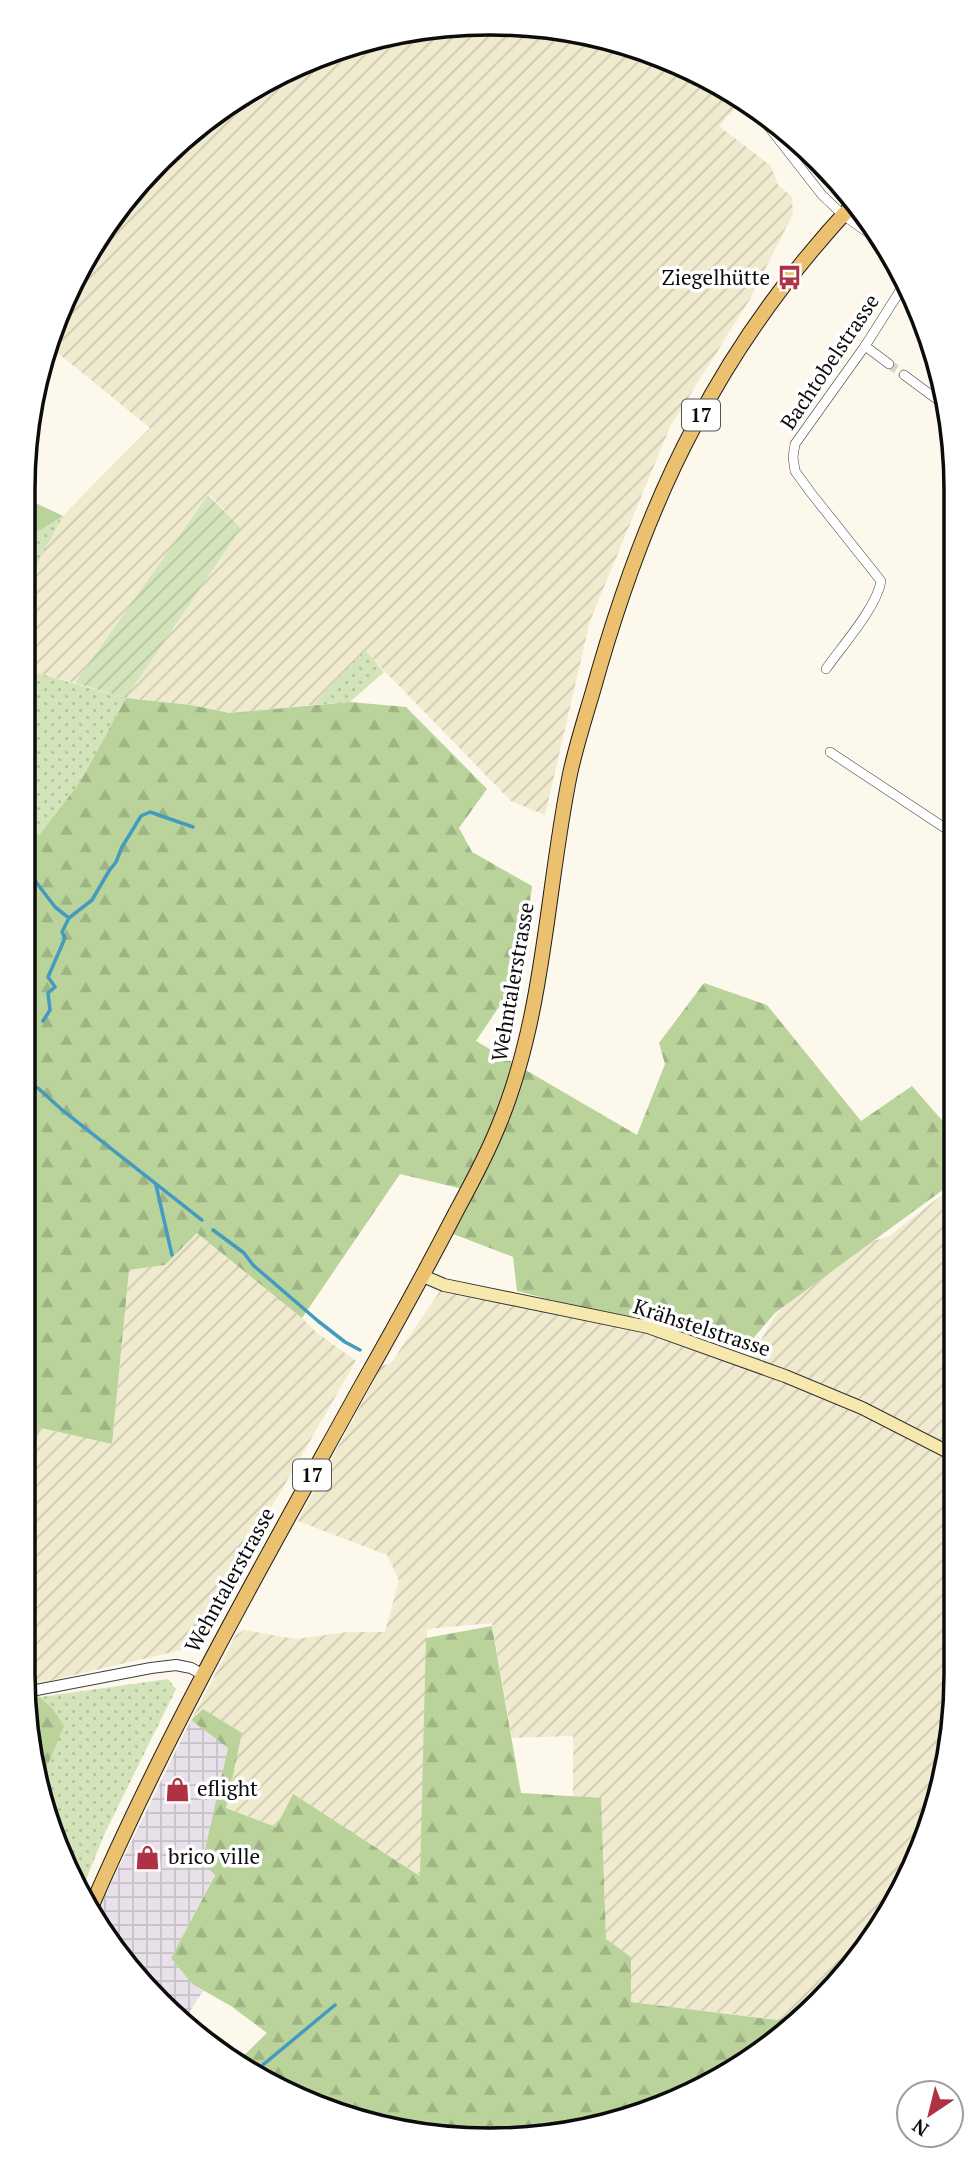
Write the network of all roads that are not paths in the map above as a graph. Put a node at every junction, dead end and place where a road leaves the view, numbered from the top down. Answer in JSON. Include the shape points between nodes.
{"nodes":[{"id":1,"x":782,"y":142,"type":"edge"},
{"id":2,"x":790,"y":152,"type":"joint"},
{"id":3,"x":848,"y":210,"type":"edge"},
{"id":4,"x":843,"y":215,"type":"junction"},
{"id":5,"x":860,"y":227,"type":"edge"},
{"id":6,"x":899,"y":292,"type":"edge"},
{"id":7,"x":864,"y":345,"type":"junction"},
{"id":8,"x":889,"y":364,"type":"tunnel mouth"},
{"id":9,"x":904,"y":375,"type":"tunnel mouth"},
{"id":10,"x":934,"y":397,"type":"edge"},
{"id":11,"x":826,"y":669,"type":"dead end"},
{"id":12,"x":830,"y":752,"type":"dead end"},
{"id":13,"x":944,"y":827,"type":"edge"},
{"id":14,"x":423,"y":1276,"type":"junction"},
{"id":15,"x":944,"y":1450,"type":"edge"},
{"id":16,"x":202,"y":1674,"type":"junction"},
{"id":17,"x":36,"y":1690,"type":"edge"},
{"id":18,"x":95,"y":1899,"type":"edge"}],
"edges":[{"from":1,"to":2,"type":"street"},
{"from":2,"to":4,"type":"street"},
{"from":3,"to":4,"type":"main road","name":"Wehntalerstrasse","number":"17"},
{"from":4,"to":5,"type":"street"},
{"from":4,"to":14,"type":"main road","name":"Wehntalerstrasse","number":"17","via":[[757,323],[695,424],[633,568],[571,768],[534,1002],[513,1088],[485,1157]]},
{"from":6,"to":7,"type":"street","name":"Bachtobelstrasse"},
{"from":7,"to":8,"type":"street"},
{"from":7,"to":11,"type":"street","name":"Bachtobelstrasse","via":[[794,444],[795,471],[881,581],[879,592]]},
{"from":9,"to":10,"type":"street"},
{"from":12,"to":13,"type":"street"},
{"from":14,"to":15,"type":"main road","name":"Krähstelstrasse","via":[[648,1327],[811,1386]]},
{"from":14,"to":16,"type":"main road","name":"Wehntalerstrasse","number":"17"},
{"from":16,"to":17,"type":"street","via":[[176,1665]]},
{"from":16,"to":18,"type":"main road","name":"Wehntalerstrasse","number":"17"}]}
